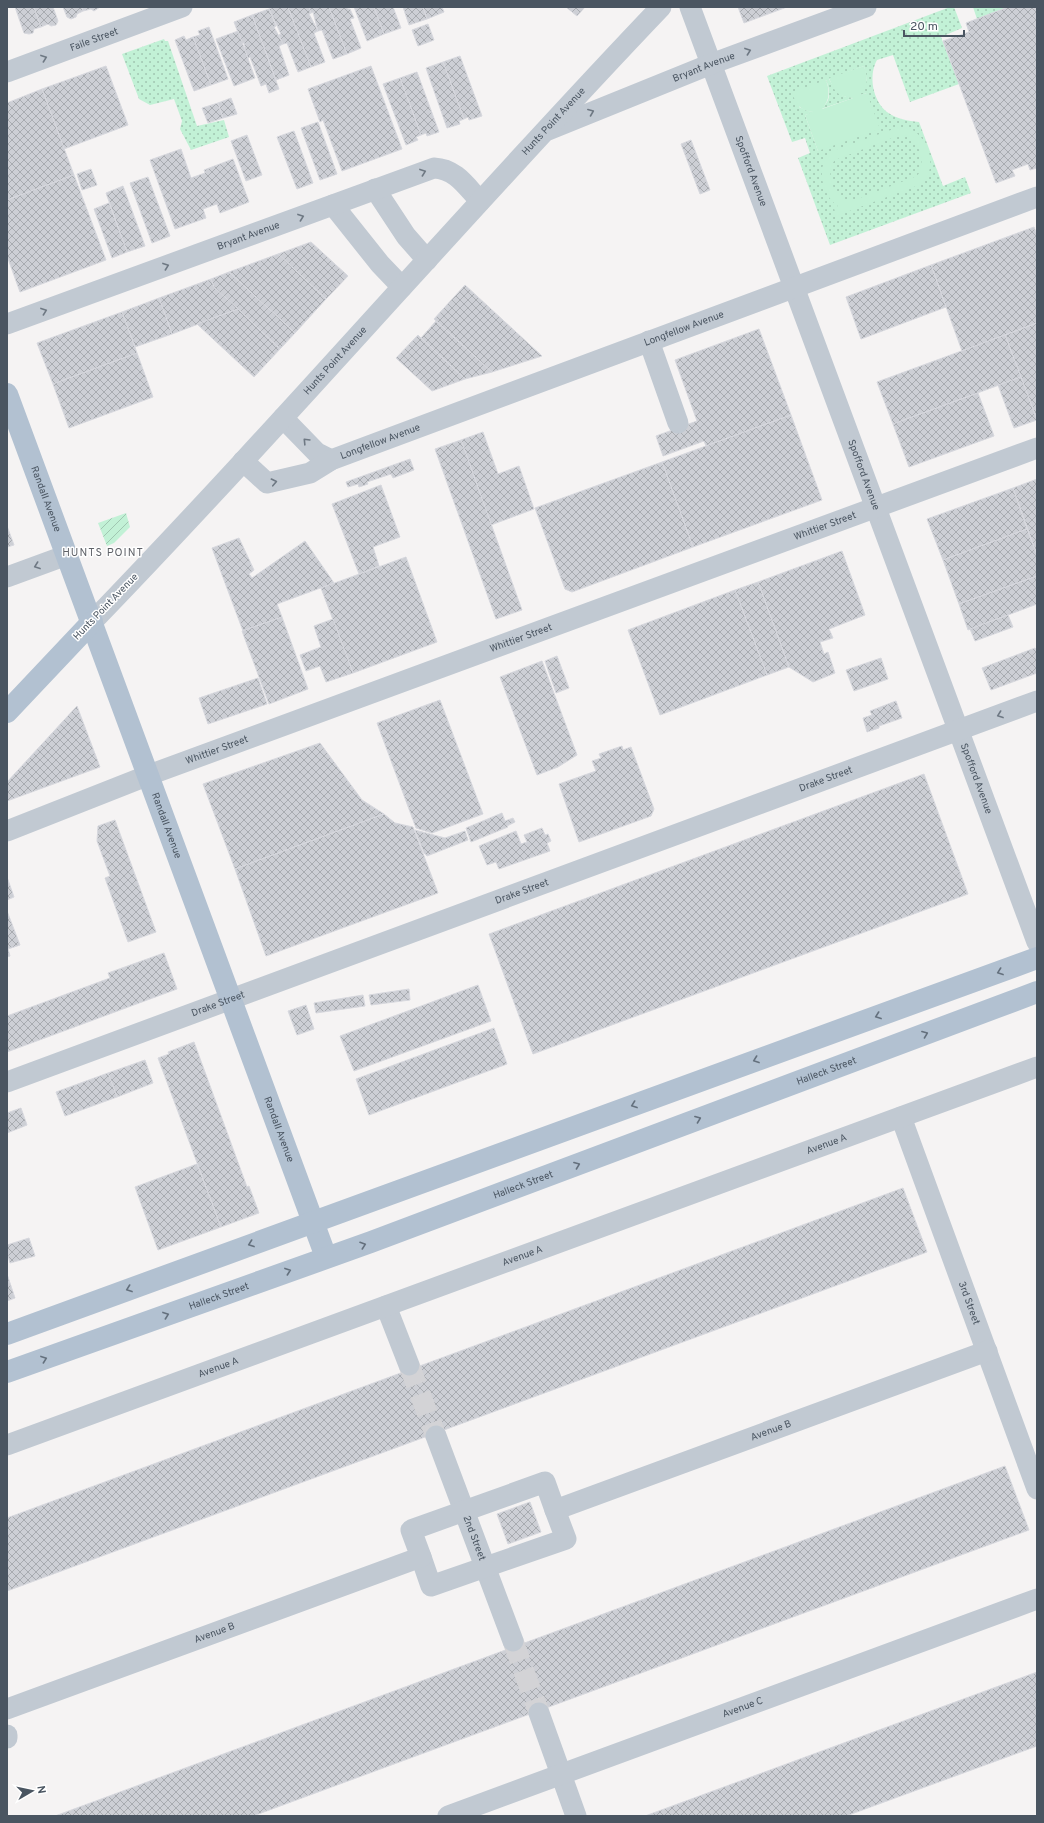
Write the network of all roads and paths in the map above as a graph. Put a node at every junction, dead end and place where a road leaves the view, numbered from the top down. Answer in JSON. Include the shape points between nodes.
{"nodes":[{"id":1,"x":182,"y":7,"type":"edge"},
{"id":2,"x":661,"y":7,"type":"edge"},
{"id":3,"x":690,"y":7,"type":"edge"},
{"id":4,"x":866,"y":7,"type":"edge"},
{"id":5,"x":711,"y":64,"type":"junction"},
{"id":6,"x":7,"y":72,"type":"edge"},
{"id":7,"x":542,"y":132,"type":"junction"},
{"id":8,"x":375,"y":189,"type":"junction"},
{"id":9,"x":1037,"y":197,"type":"edge"},
{"id":10,"x":480,"y":201,"type":"junction"},
{"id":11,"x":333,"y":205,"type":"junction"},
{"id":12,"x":427,"y":260,"type":"junction"},
{"id":13,"x":793,"y":286,"type":"junction"},
{"id":14,"x":402,"y":287,"type":"junction"},
{"id":15,"x":7,"y":324,"type":"edge"},
{"id":16,"x":649,"y":341,"type":"junction"},
{"id":17,"x":7,"y":394,"type":"edge"},
{"id":18,"x":283,"y":418,"type":"junction"},
{"id":19,"x":678,"y":423,"type":"dead end"},
{"id":20,"x":1037,"y":448,"type":"edge"},
{"id":21,"x":331,"y":460,"type":"junction"},
{"id":22,"x":243,"y":461,"type":"junction"},
{"id":23,"x":875,"y":508,"type":"junction"},
{"id":24,"x":67,"y":555,"type":"junction"},
{"id":25,"x":7,"y":577,"type":"edge"},
{"id":26,"x":92,"y":622,"type":"junction"},
{"id":27,"x":1037,"y":701,"type":"edge"},
{"id":28,"x":7,"y":712,"type":"edge"},
{"id":29,"x":957,"y":731,"type":"junction"},
{"id":30,"x":149,"y":775,"type":"junction"},
{"id":31,"x":7,"y":831,"type":"edge"},
{"id":32,"x":1037,"y":942,"type":"edge"},
{"id":33,"x":1037,"y":958,"type":"edge"},
{"id":34,"x":1037,"y":992,"type":"edge"},
{"id":35,"x":231,"y":999,"type":"junction"},
{"id":36,"x":1037,"y":1067,"type":"edge"},
{"id":37,"x":7,"y":1082,"type":"edge"},
{"id":38,"x":901,"y":1117,"type":"junction"},
{"id":39,"x":314,"y":1222,"type":"junction"},
{"id":40,"x":326,"y":1258,"type":"junction"},
{"id":41,"x":386,"y":1306,"type":"junction"},
{"id":42,"x":7,"y":1334,"type":"edge"},
{"id":43,"x":987,"y":1351,"type":"junction"},
{"id":44,"x":409,"y":1365,"type":"tunnel mouth"},
{"id":45,"x":7,"y":1372,"type":"edge"},
{"id":46,"x":436,"y":1436,"type":"tunnel mouth"},
{"id":47,"x":7,"y":1445,"type":"edge"},
{"id":48,"x":1037,"y":1489,"type":"edge"},
{"id":49,"x":555,"y":1510,"type":"junction"},
{"id":50,"x":465,"y":1511,"type":"junction"},
{"id":51,"x":421,"y":1557,"type":"junction"},
{"id":52,"x":486,"y":1567,"type":"junction"},
{"id":53,"x":1037,"y":1599,"type":"edge"},
{"id":54,"x":512,"y":1641,"type":"tunnel mouth"},
{"id":55,"x":7,"y":1709,"type":"edge"},
{"id":56,"x":539,"y":1713,"type":"tunnel mouth"},
{"id":57,"x":7,"y":1735,"type":"edge"},
{"id":58,"x":7,"y":1738,"type":"edge"},
{"id":59,"x":561,"y":1774,"type":"junction"},
{"id":60,"x":448,"y":1816,"type":"edge"},
{"id":61,"x":576,"y":1816,"type":"edge"}],
"edges":[{"from":6,"to":1,"type":"street","name":"Faile Street","one_way":true},
{"from":2,"to":7,"type":"street","name":"Hunts Point Avenue"},
{"from":3,"to":5,"type":"street","name":"Spofford Avenue"},
{"from":5,"to":4,"type":"street","name":"Bryant Avenue","one_way":true},
{"from":7,"to":5,"type":"street","name":"Bryant Avenue","one_way":true},
{"from":5,"to":13,"type":"street","name":"Spofford Avenue"},
{"from":7,"to":10,"type":"street","name":"Hunts Point Avenue"},
{"from":8,"to":10,"type":"street","name":"Bryant Avenue","one_way":true,"via":[[434,168],[444,168],[452,172]]},
{"from":8,"to":11,"type":"street","name":"Bryant Avenue"},
{"from":8,"to":12,"type":"street","via":[[406,236]]},
{"from":9,"to":13,"type":"street","name":"Longfellow Avenue"},
{"from":10,"to":12,"type":"street","name":"Hunts Point Avenue"},
{"from":11,"to":14,"type":"street","via":[[380,264]]},
{"from":15,"to":11,"type":"street","name":"Bryant Avenue","one_way":true},
{"from":12,"to":14,"type":"street","name":"Hunts Point Avenue"},
{"from":13,"to":16,"type":"street","name":"Longfellow Avenue"},
{"from":13,"to":23,"type":"street","name":"Spofford Avenue"},
{"from":14,"to":18,"type":"street","name":"Hunts Point Avenue"},
{"from":16,"to":19,"type":"street"},
{"from":16,"to":21,"type":"street","name":"Longfellow Avenue"},
{"from":17,"to":24,"type":"main road","name":"Randall Avenue"},
{"from":21,"to":18,"type":"street","name":"Longfellow Avenue","one_way":true,"via":[[317,453]]},
{"from":18,"to":22,"type":"street","name":"Hunts Point Avenue"},
{"from":20,"to":23,"type":"street","name":"Whittier Street"},
{"from":22,"to":21,"type":"street","name":"Longfellow Avenue","one_way":true,"via":[[267,483],[310,473]]},
{"from":22,"to":26,"type":"street","name":"Hunts Point Avenue"},
{"from":23,"to":29,"type":"street","name":"Spofford Avenue"},
{"from":23,"to":30,"type":"street","name":"Whittier Street"},
{"from":24,"to":25,"type":"street","one_way":true},
{"from":24,"to":26,"type":"main road","name":"Randall Avenue"},
{"from":26,"to":28,"type":"main road","name":"Hunts Point Avenue"},
{"from":26,"to":30,"type":"main road","name":"Randall Avenue"},
{"from":27,"to":29,"type":"street","name":"Drake Street","one_way":true},
{"from":29,"to":32,"type":"street","name":"Spofford Avenue"},
{"from":29,"to":35,"type":"street","name":"Drake Street"},
{"from":30,"to":31,"type":"street","name":"Whittier Street"},
{"from":30,"to":35,"type":"main road","name":"Randall Avenue"},
{"from":33,"to":39,"type":"main road","one_way":true},
{"from":40,"to":34,"type":"main road","name":"Halleck Street","one_way":true},
{"from":35,"to":37,"type":"street","name":"Drake Street"},
{"from":35,"to":39,"type":"main road","name":"Randall Avenue"},
{"from":36,"to":38,"type":"street","name":"Avenue A"},
{"from":38,"to":41,"type":"street","name":"Avenue A"},
{"from":38,"to":43,"type":"street","name":"3rd Street"},
{"from":39,"to":40,"type":"main road","name":"Randall Avenue"},
{"from":39,"to":42,"type":"main road","one_way":true},
{"from":45,"to":40,"type":"main road","name":"Halleck Street","one_way":true},
{"from":41,"to":44,"type":"street"},
{"from":41,"to":47,"type":"street","name":"Avenue A"},
{"from":43,"to":48,"type":"street","name":"3rd Street"},
{"from":43,"to":49,"type":"street","name":"Avenue B"},
{"from":46,"to":50,"type":"street","name":"2nd Street"},
{"from":49,"to":50,"type":"street","via":[[546,1482]]},
{"from":49,"to":52,"type":"street","via":[[566,1539]]},
{"from":50,"to":51,"type":"street","via":[[411,1530]]},
{"from":50,"to":52,"type":"street","name":"2nd Street"},
{"from":51,"to":52,"type":"street","via":[[431,1586]]},
{"from":51,"to":55,"type":"street","name":"Avenue B"},
{"from":52,"to":54,"type":"street","name":"2nd Street"},
{"from":53,"to":59,"type":"street","name":"Avenue C"},
{"from":56,"to":59,"type":"street"},
{"from":57,"to":58,"type":"street"},
{"from":59,"to":60,"type":"street","name":"Avenue C"},
{"from":59,"to":61,"type":"street"}]}
